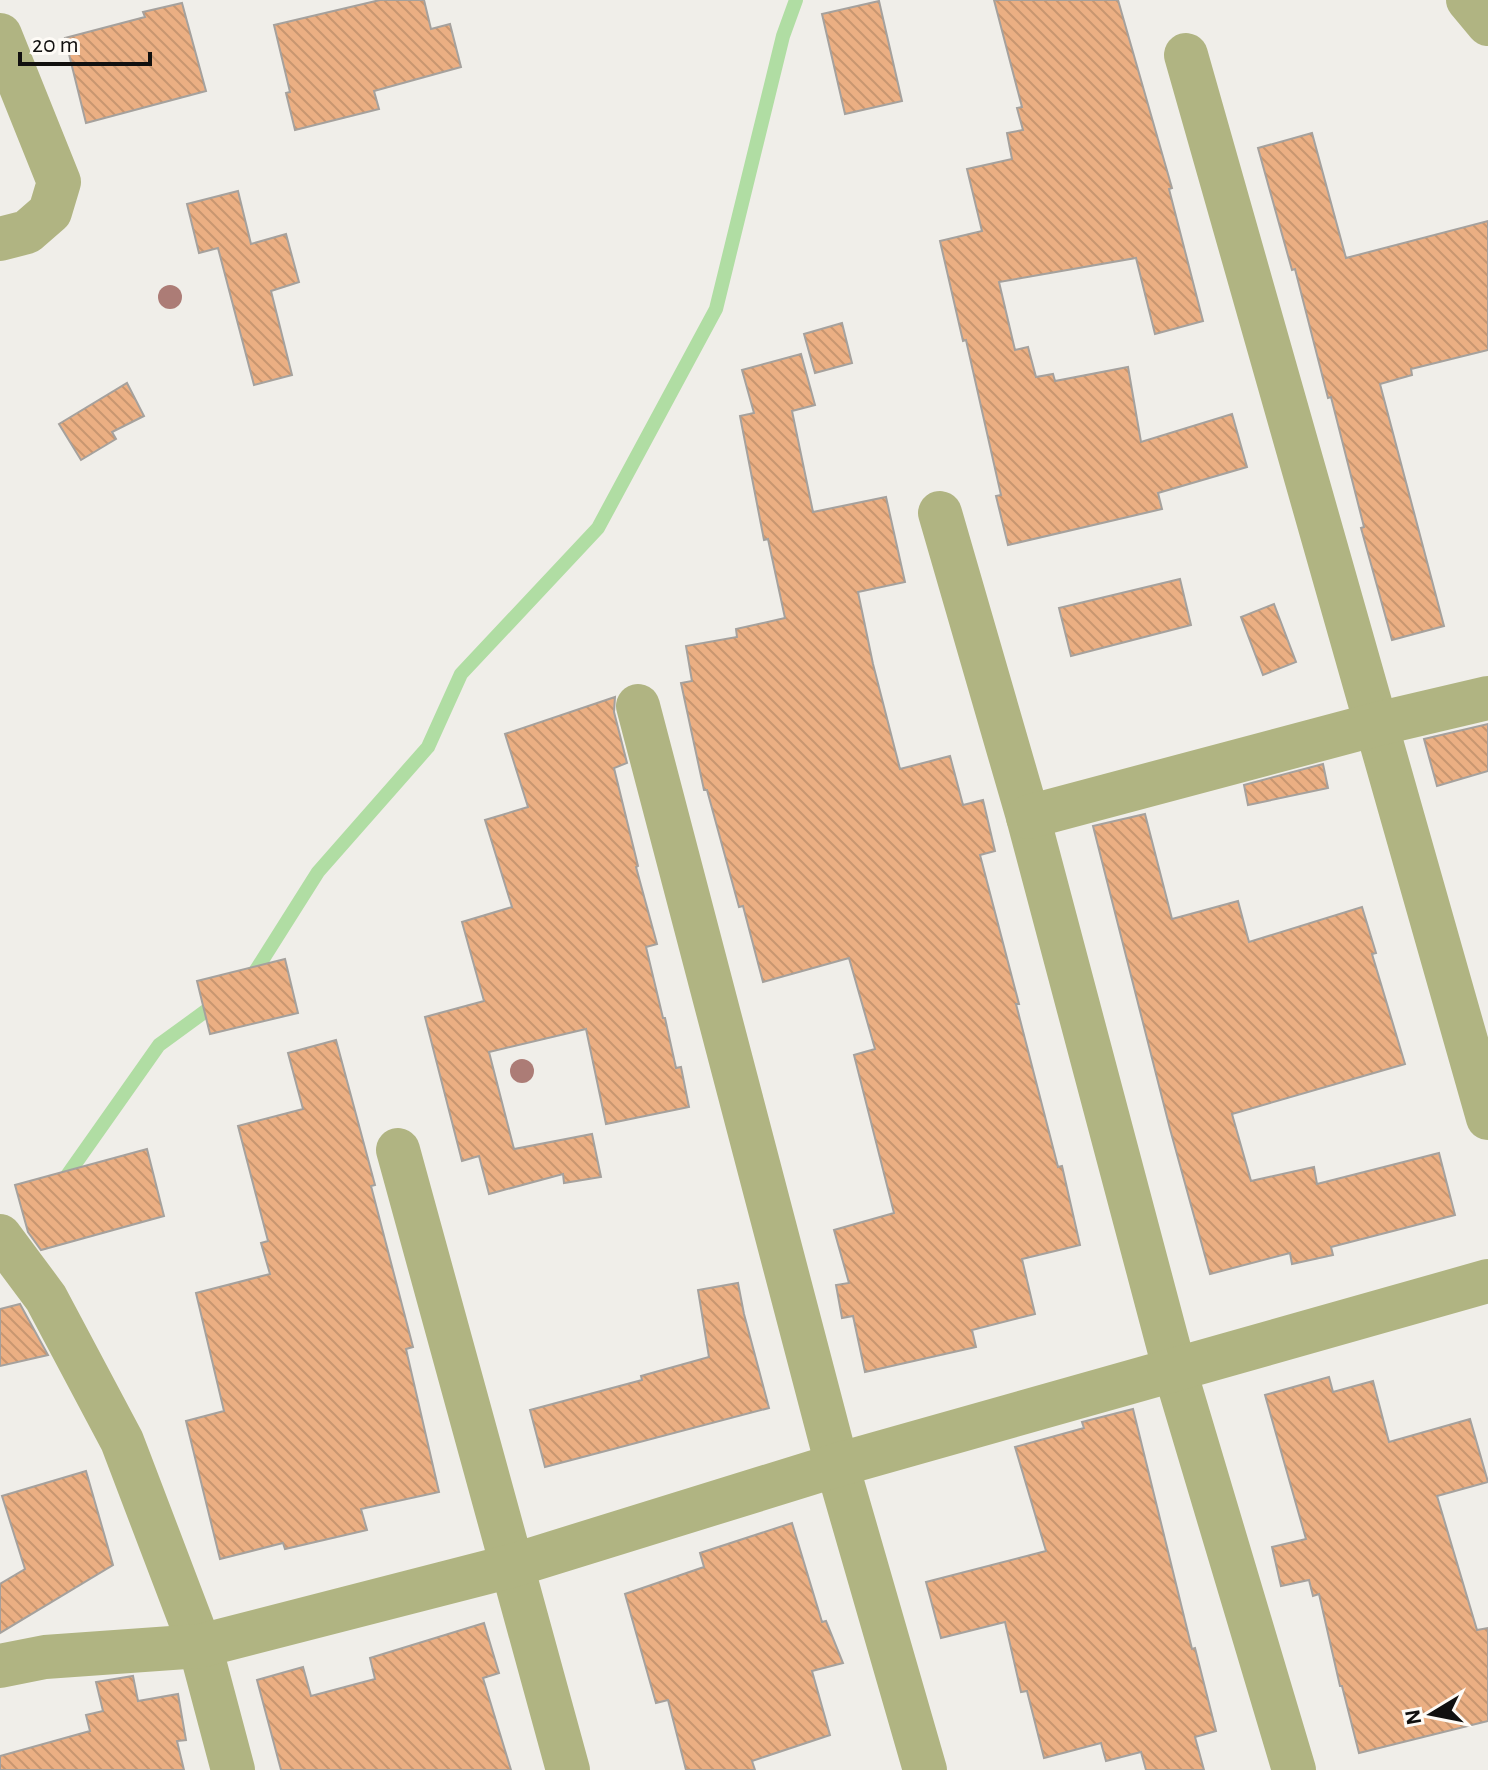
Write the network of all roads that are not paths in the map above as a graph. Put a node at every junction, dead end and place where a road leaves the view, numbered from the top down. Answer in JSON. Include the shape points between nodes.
{"nodes":[{"id":1,"x":1468,"y":0,"type":"edge"},
{"id":2,"x":1488,"y":24,"type":"edge"},
{"id":3,"x":0,"y":35,"type":"edge"},
{"id":4,"x":1186,"y":55,"type":"dead end"},
{"id":5,"x":0,"y":239,"type":"edge"},
{"id":6,"x":940,"y":513,"type":"dead end"},
{"id":7,"x":1488,"y":698,"type":"edge"},
{"id":8,"x":638,"y":706,"type":"dead end"},
{"id":9,"x":1377,"y":724,"type":"junction"},
{"id":10,"x":1028,"y":817,"type":"junction"},
{"id":11,"x":1488,"y":1118,"type":"edge"},
{"id":12,"x":398,"y":1150,"type":"dead end"},
{"id":13,"x":0,"y":1236,"type":"edge"},
{"id":14,"x":1488,"y":1281,"type":"edge"},
{"id":15,"x":1175,"y":1371,"type":"junction"},
{"id":16,"x":837,"y":1465,"type":"junction"},
{"id":17,"x":511,"y":1566,"type":"junction"},
{"id":18,"x":200,"y":1646,"type":"junction"},
{"id":19,"x":0,"y":1666,"type":"edge"},
{"id":20,"x":233,"y":1770,"type":"edge"},
{"id":21,"x":568,"y":1770,"type":"edge"},
{"id":22,"x":925,"y":1770,"type":"edge"},
{"id":23,"x":1294,"y":1770,"type":"edge"}],
"edges":[{"from":1,"to":2,"type":"street"},
{"from":3,"to":5,"type":"street","via":[[59,182],[50,212],[27,232]]},
{"from":4,"to":9,"type":"street"},
{"from":6,"to":10,"type":"street"},
{"from":7,"to":9,"type":"street"},
{"from":8,"to":16,"type":"street"},
{"from":9,"to":10,"type":"street"},
{"from":9,"to":11,"type":"street"},
{"from":10,"to":15,"type":"street"},
{"from":12,"to":17,"type":"street"},
{"from":13,"to":18,"type":"street","via":[[46,1298],[122,1441]]},
{"from":14,"to":15,"type":"street"},
{"from":15,"to":16,"type":"street"},
{"from":15,"to":23,"type":"street"},
{"from":16,"to":17,"type":"street"},
{"from":16,"to":22,"type":"street"},
{"from":17,"to":18,"type":"street"},
{"from":17,"to":21,"type":"street"},
{"from":18,"to":19,"type":"street","via":[[45,1657]]},
{"from":18,"to":20,"type":"street"}]}
